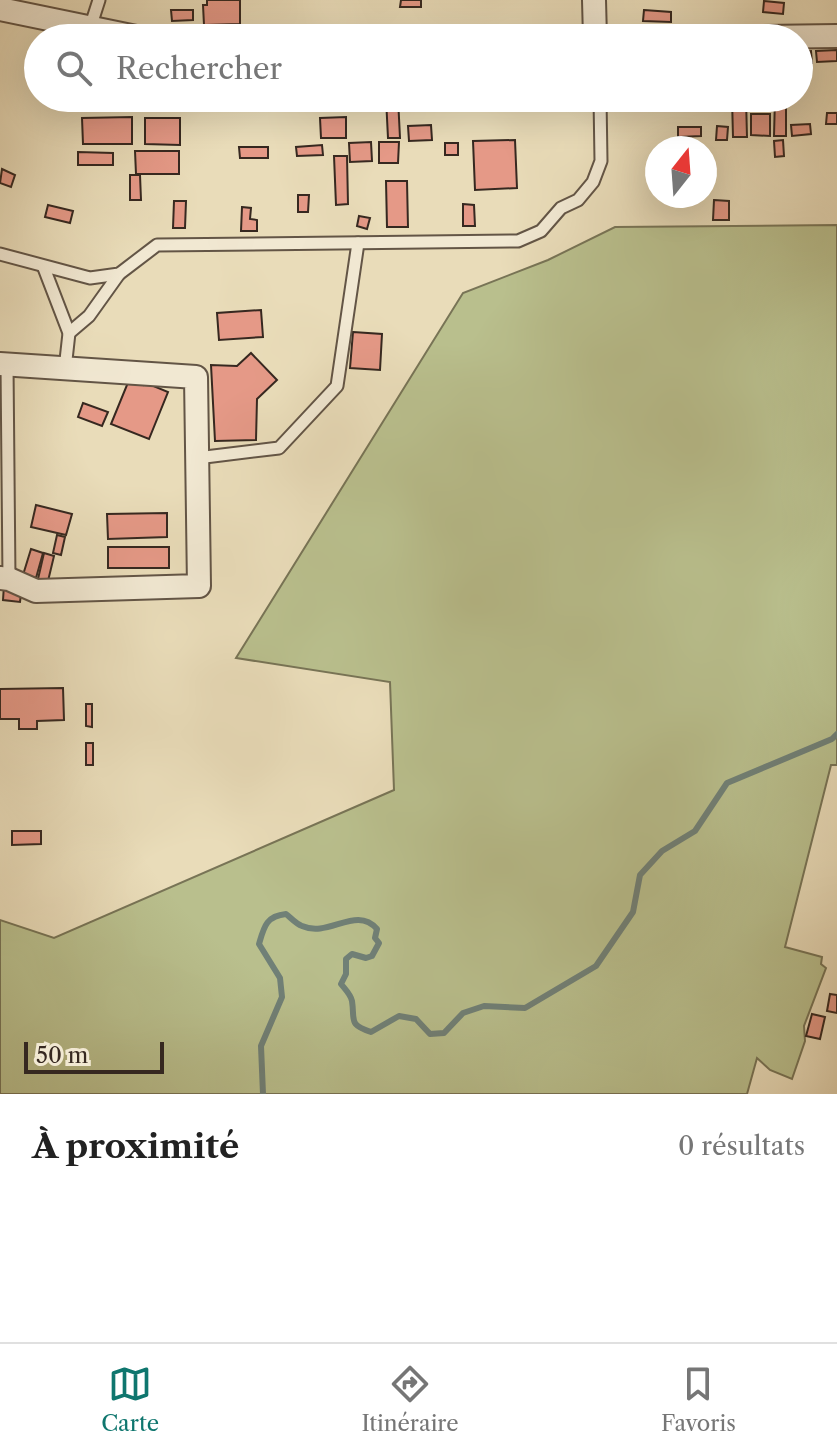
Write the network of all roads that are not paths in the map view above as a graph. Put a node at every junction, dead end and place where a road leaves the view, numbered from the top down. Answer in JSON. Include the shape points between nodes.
{"nodes":[{"id":1,"x":99,"y":0,"type":"edge"},
{"id":2,"x":594,"y":0,"type":"edge"},
{"id":3,"x":0,"y":9,"type":"edge"},
{"id":4,"x":71,"y":24,"type":"edge"},
{"id":5,"x":91,"y":24,"type":"edge"},
{"id":6,"x":595,"y":24,"type":"edge"},
{"id":7,"x":813,"y":36,"type":"edge"},
{"id":8,"x":837,"y":36,"type":"edge"},
{"id":9,"x":600,"y":112,"type":"edge"},
{"id":10,"x":358,"y":243,"type":"junction"},
{"id":11,"x":0,"y":254,"type":"edge"},
{"id":12,"x":44,"y":268,"type":"junction"},
{"id":13,"x":119,"y":274,"type":"junction"},
{"id":14,"x":69,"y":333,"type":"junction"},
{"id":15,"x":3,"y":364,"type":"edge"},
{"id":16,"x":65,"y":369,"type":"junction"},
{"id":17,"x":197,"y":458,"type":"junction"},
{"id":18,"x":5,"y":578,"type":"edge"}],
"edges":[{"from":1,"to":5,"type":"lane"},
{"from":2,"to":6,"type":"street"},
{"from":3,"to":4,"type":"street"},
{"from":7,"to":8,"type":"street"},
{"from":9,"to":10,"type":"lane","via":[[601,161],[593,182],[541,231],[518,241]]},
{"from":10,"to":13,"type":"lane","via":[[157,245]]},
{"from":10,"to":17,"type":"lane","via":[[337,386],[279,448]]},
{"from":11,"to":12,"type":"lane"},
{"from":12,"to":13,"type":"lane","via":[[90,278]]},
{"from":12,"to":14,"type":"lane"},
{"from":13,"to":14,"type":"lane","via":[[89,316]]},
{"from":14,"to":16,"type":"lane"},
{"from":15,"to":16,"type":"street"},
{"from":15,"to":18,"type":"lane"},
{"from":16,"to":17,"type":"street","via":[[196,377]]},
{"from":17,"to":18,"type":"street","via":[[199,586],[36,591]]}]}
